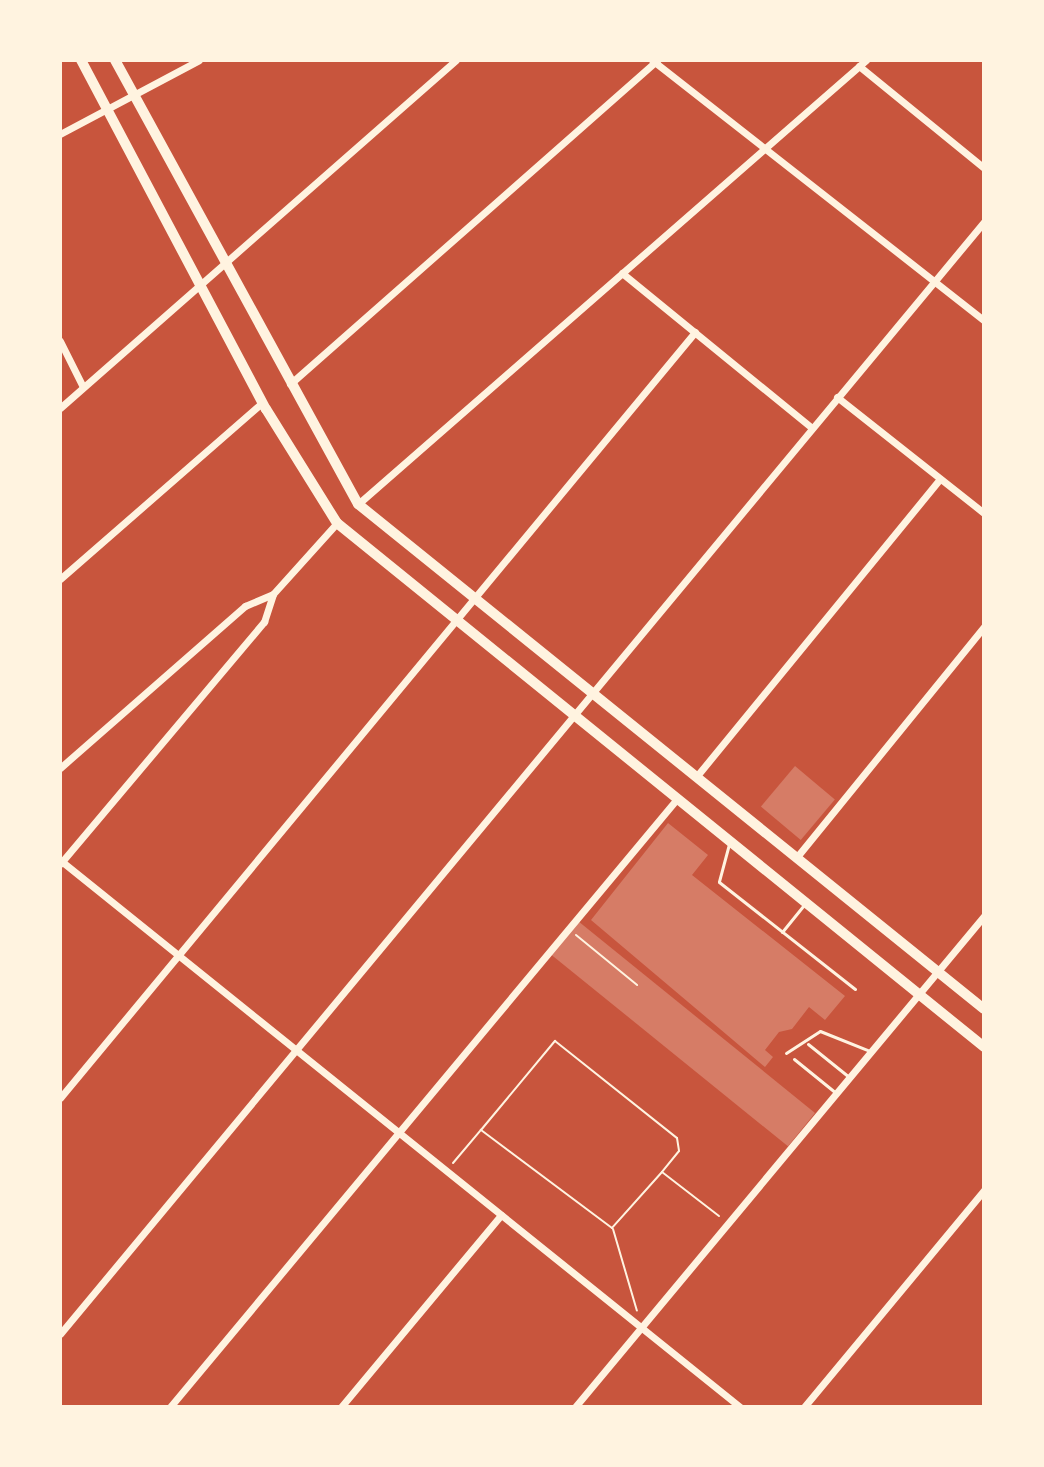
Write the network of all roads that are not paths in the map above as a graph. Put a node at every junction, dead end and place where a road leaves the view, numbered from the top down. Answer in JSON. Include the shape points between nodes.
{"nodes":[{"id":1,"x":81,"y":60,"type":"edge"},
{"id":2,"x":115,"y":60,"type":"edge"},
{"id":3,"x":199,"y":60,"type":"edge"},
{"id":4,"x":456,"y":60,"type":"edge"},
{"id":5,"x":866,"y":60,"type":"edge"},
{"id":6,"x":655,"y":61,"type":"edge"},
{"id":7,"x":859,"y":66,"type":"junction"},
{"id":8,"x":134,"y":95,"type":"junction"},
{"id":9,"x":107,"y":109,"type":"junction"},
{"id":10,"x":60,"y":134,"type":"edge"},
{"id":11,"x":765,"y":148,"type":"junction"},
{"id":12,"x":984,"y":168,"type":"edge"},
{"id":13,"x":984,"y":222,"type":"edge"},
{"id":14,"x":224,"y":265,"type":"junction"},
{"id":15,"x":622,"y":273,"type":"junction"},
{"id":16,"x":933,"y":281,"type":"junction"},
{"id":17,"x":201,"y":285,"type":"junction"},
{"id":18,"x":984,"y":320,"type":"edge"},
{"id":19,"x":695,"y":332,"type":"junction"},
{"id":20,"x":60,"y":341,"type":"edge"},
{"id":21,"x":289,"y":385,"type":"junction"},
{"id":22,"x":83,"y":387,"type":"junction"},
{"id":23,"x":837,"y":397,"type":"junction"},
{"id":24,"x":262,"y":403,"type":"junction"},
{"id":25,"x":60,"y":408,"type":"edge"},
{"id":26,"x":812,"y":428,"type":"junction"},
{"id":27,"x":940,"y":479,"type":"junction"},
{"id":28,"x":358,"y":504,"type":"junction"},
{"id":29,"x":984,"y":513,"type":"edge"},
{"id":30,"x":337,"y":523,"type":"junction"},
{"id":31,"x":60,"y":579,"type":"edge"},
{"id":32,"x":273,"y":594,"type":"junction"},
{"id":33,"x":474,"y":598,"type":"junction"},
{"id":34,"x":455,"y":622,"type":"junction"},
{"id":35,"x":984,"y":627,"type":"edge"},
{"id":36,"x":592,"y":694,"type":"junction"},
{"id":37,"x":573,"y":717,"type":"junction"},
{"id":38,"x":60,"y":768,"type":"edge"},
{"id":39,"x":696,"y":777,"type":"junction"},
{"id":40,"x":675,"y":801,"type":"junction"},
{"id":41,"x":729,"y":844,"type":"junction"},
{"id":42,"x":796,"y":858,"type":"junction"},
{"id":43,"x":61,"y":862,"type":"edge"},
{"id":44,"x":805,"y":904,"type":"junction"},
{"id":45,"x":984,"y":917,"type":"edge"},
{"id":46,"x":782,"y":932,"type":"junction"},
{"id":47,"x":179,"y":955,"type":"junction"},
{"id":48,"x":938,"y":971,"type":"junction"},
{"id":49,"x":855,"y":989,"type":"dead end"},
{"id":50,"x":918,"y":994,"type":"junction"},
{"id":51,"x":984,"y":1009,"type":"edge"},
{"id":52,"x":808,"y":1044,"type":"dead end"},
{"id":53,"x":984,"y":1047,"type":"edge"},
{"id":54,"x":296,"y":1049,"type":"junction"},
{"id":55,"x":870,"y":1051,"type":"junction"},
{"id":56,"x":786,"y":1053,"type":"dead end"},
{"id":57,"x":794,"y":1059,"type":"dead end"},
{"id":58,"x":849,"y":1077,"type":"junction"},
{"id":59,"x":836,"y":1093,"type":"junction"},
{"id":60,"x":60,"y":1098,"type":"edge"},
{"id":61,"x":398,"y":1133,"type":"junction"},
{"id":62,"x":984,"y":1190,"type":"edge"},
{"id":63,"x":501,"y":1215,"type":"junction"},
{"id":64,"x":641,"y":1327,"type":"junction"},
{"id":65,"x":60,"y":1334,"type":"edge"},
{"id":66,"x":170,"y":1407,"type":"edge"},
{"id":67,"x":341,"y":1407,"type":"edge"},
{"id":68,"x":575,"y":1407,"type":"edge"},
{"id":69,"x":740,"y":1407,"type":"edge"},
{"id":70,"x":804,"y":1407,"type":"edge"}],
"edges":[{"from":1,"to":9,"type":"main road"},
{"from":2,"to":8,"type":"main road"},
{"from":3,"to":8,"type":"street"},
{"from":4,"to":14,"type":"street"},
{"from":5,"to":7,"type":"street"},
{"from":6,"to":11,"type":"street"},
{"from":6,"to":21,"type":"street"},
{"from":7,"to":11,"type":"street"},
{"from":7,"to":12,"type":"street"},
{"from":8,"to":9,"type":"street"},
{"from":8,"to":14,"type":"main road"},
{"from":9,"to":10,"type":"street"},
{"from":9,"to":17,"type":"main road"},
{"from":11,"to":15,"type":"street"},
{"from":11,"to":16,"type":"street"},
{"from":13,"to":16,"type":"street"},
{"from":14,"to":17,"type":"street"},
{"from":14,"to":21,"type":"main road"},
{"from":15,"to":19,"type":"street"},
{"from":15,"to":28,"type":"street"},
{"from":16,"to":18,"type":"street"},
{"from":16,"to":23,"type":"street"},
{"from":17,"to":22,"type":"street"},
{"from":17,"to":24,"type":"main road"},
{"from":19,"to":26,"type":"street"},
{"from":19,"to":33,"type":"street"},
{"from":20,"to":22,"type":"street"},
{"from":21,"to":28,"type":"main road"},
{"from":22,"to":25,"type":"street"},
{"from":23,"to":26,"type":"street"},
{"from":23,"to":27,"type":"street"},
{"from":24,"to":30,"type":"main road"},
{"from":24,"to":31,"type":"street"},
{"from":26,"to":36,"type":"street"},
{"from":27,"to":29,"type":"street"},
{"from":27,"to":39,"type":"street"},
{"from":28,"to":33,"type":"main road"},
{"from":30,"to":32,"type":"street"},
{"from":30,"to":34,"type":"main road"},
{"from":32,"to":38,"type":"street","via":[[245,606]]},
{"from":32,"to":43,"type":"street","via":[[264,622]]},
{"from":33,"to":34,"type":"street"},
{"from":33,"to":36,"type":"main road"},
{"from":34,"to":37,"type":"main road"},
{"from":34,"to":47,"type":"street"},
{"from":35,"to":42,"type":"street"},
{"from":36,"to":37,"type":"street"},
{"from":36,"to":39,"type":"main road"},
{"from":37,"to":40,"type":"main road"},
{"from":37,"to":54,"type":"street"},
{"from":39,"to":42,"type":"main road"},
{"from":40,"to":41,"type":"main road"},
{"from":40,"to":61,"type":"street"},
{"from":41,"to":44,"type":"main road"},
{"from":41,"to":46,"type":"lane","via":[[719,882]]},
{"from":42,"to":48,"type":"main road"},
{"from":43,"to":47,"type":"street"},
{"from":44,"to":46,"type":"lane"},
{"from":44,"to":50,"type":"main road"},
{"from":45,"to":48,"type":"street"},
{"from":46,"to":49,"type":"lane"},
{"from":47,"to":54,"type":"street"},
{"from":47,"to":60,"type":"street"},
{"from":48,"to":50,"type":"street"},
{"from":48,"to":51,"type":"main road"},
{"from":50,"to":53,"type":"main road"},
{"from":50,"to":55,"type":"street"},
{"from":52,"to":58,"type":"lane"},
{"from":54,"to":61,"type":"street"},
{"from":54,"to":65,"type":"street"},
{"from":55,"to":56,"type":"lane","via":[[820,1031]]},
{"from":55,"to":58,"type":"street"},
{"from":57,"to":59,"type":"lane"},
{"from":58,"to":59,"type":"street"},
{"from":59,"to":64,"type":"street"},
{"from":61,"to":63,"type":"street"},
{"from":61,"to":66,"type":"street"},
{"from":62,"to":70,"type":"street"},
{"from":63,"to":64,"type":"street"},
{"from":63,"to":67,"type":"street"},
{"from":64,"to":68,"type":"street"},
{"from":64,"to":69,"type":"street"}]}
